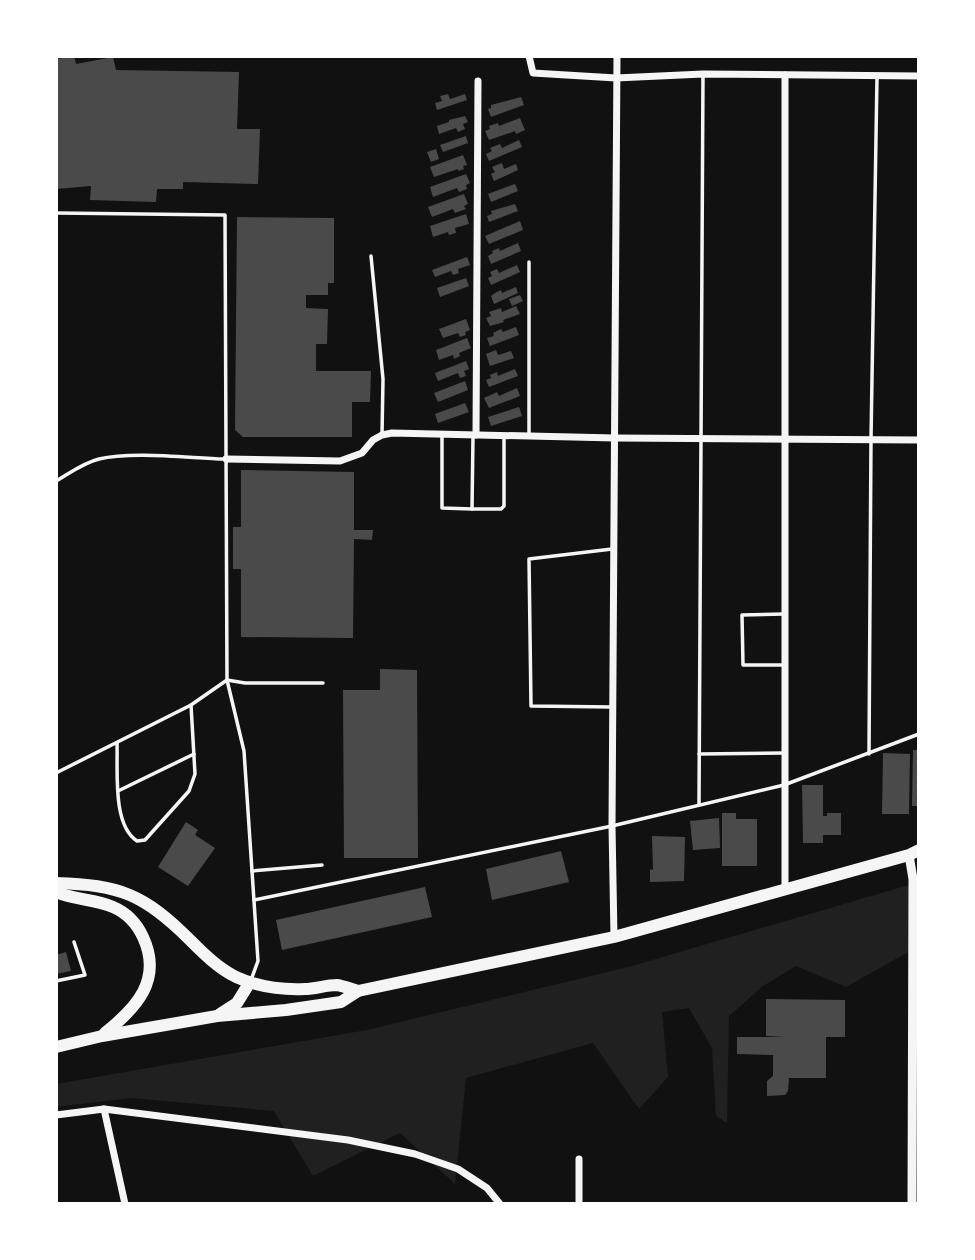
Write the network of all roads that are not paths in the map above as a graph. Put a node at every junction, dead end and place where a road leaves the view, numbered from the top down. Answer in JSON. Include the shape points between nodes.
{"nodes":[{"id":1,"x":529,"y":56,"type":"edge"},
{"id":2,"x":617,"y":56,"type":"edge"},
{"id":3,"x":703,"y":74,"type":"junction"},
{"id":4,"x":786,"y":75,"type":"junction"},
{"id":5,"x":877,"y":75,"type":"junction"},
{"id":6,"x":919,"y":76,"type":"edge"},
{"id":7,"x":617,"y":78,"type":"junction"},
{"id":8,"x":478,"y":81,"type":"dead end"},
{"id":9,"x":56,"y":213,"type":"edge"},
{"id":10,"x":371,"y":256,"type":"dead end"},
{"id":11,"x":530,"y":262,"type":"dead end"},
{"id":12,"x":442,"y":434,"type":"junction"},
{"id":13,"x":382,"y":435,"type":"junction"},
{"id":14,"x":475,"y":435,"type":"junction"},
{"id":15,"x":504,"y":435,"type":"junction"},
{"id":16,"x":528,"y":435,"type":"junction"},
{"id":17,"x":615,"y":438,"type":"junction"},
{"id":18,"x":702,"y":438,"type":"junction"},
{"id":19,"x":785,"y":439,"type":"junction"},
{"id":20,"x":871,"y":439,"type":"junction"},
{"id":21,"x":919,"y":440,"type":"edge"},
{"id":22,"x":226,"y":459,"type":"junction"},
{"id":23,"x":56,"y":481,"type":"edge"},
{"id":24,"x":472,"y":509,"type":"junction"},
{"id":25,"x":614,"y":549,"type":"junction"},
{"id":26,"x":784,"y":614,"type":"junction"},
{"id":27,"x":784,"y":665,"type":"junction"},
{"id":28,"x":227,"y":680,"type":"junction"},
{"id":29,"x":323,"y":683,"type":"dead end"},
{"id":30,"x":191,"y":705,"type":"junction"},
{"id":31,"x":613,"y":707,"type":"junction"},
{"id":32,"x":919,"y":734,"type":"edge"},
{"id":33,"x":117,"y":742,"type":"junction"},
{"id":34,"x":784,"y":753,"type":"junction"},
{"id":35,"x":194,"y":754,"type":"junction"},
{"id":36,"x":699,"y":754,"type":"junction"},
{"id":37,"x":869,"y":754,"type":"junction"},
{"id":38,"x":56,"y":773,"type":"edge"},
{"id":39,"x":784,"y":785,"type":"junction"},
{"id":40,"x":118,"y":791,"type":"junction"},
{"id":41,"x":699,"y":804,"type":"junction"},
{"id":42,"x":612,"y":826,"type":"junction"},
{"id":43,"x":914,"y":853,"type":"edge"},
{"id":44,"x":322,"y":865,"type":"dead end"},
{"id":45,"x":252,"y":871,"type":"junction"},
{"id":46,"x":56,"y":883,"type":"edge"},
{"id":47,"x":785,"y":889,"type":"junction"},
{"id":48,"x":56,"y":891,"type":"edge"},
{"id":49,"x":254,"y":900,"type":"junction"},
{"id":50,"x":614,"y":937,"type":"junction"},
{"id":51,"x":74,"y":942,"type":"dead end"},
{"id":52,"x":56,"y":981,"type":"edge"},
{"id":53,"x":250,"y":982,"type":"junction"},
{"id":54,"x":358,"y":991,"type":"junction"},
{"id":55,"x":217,"y":1016,"type":"junction"},
{"id":56,"x":102,"y":1036,"type":"junction"},
{"id":57,"x":56,"y":1047,"type":"edge"},
{"id":58,"x":104,"y":1109,"type":"junction"},
{"id":59,"x":56,"y":1115,"type":"edge"},
{"id":60,"x":916,"y":1132,"type":"edge"},
{"id":61,"x":579,"y":1159,"type":"dead end"},
{"id":62,"x":125,"y":1204,"type":"edge"},
{"id":63,"x":500,"y":1204,"type":"edge"},
{"id":64,"x":579,"y":1204,"type":"edge"},
{"id":65,"x":912,"y":1204,"type":"edge"}],
"edges":[{"from":1,"to":7,"type":"street","via":[[533,73]]},
{"from":2,"to":7,"type":"street"},
{"from":3,"to":4,"type":"street"},
{"from":3,"to":7,"type":"street"},
{"from":3,"to":18,"type":"lane"},
{"from":4,"to":5,"type":"street"},
{"from":4,"to":19,"type":"street"},
{"from":5,"to":6,"type":"street"},
{"from":5,"to":20,"type":"lane"},
{"from":7,"to":17,"type":"street"},
{"from":8,"to":14,"type":"street"},
{"from":9,"to":22,"type":"lane","via":[[225,215]]},
{"from":10,"to":13,"type":"lane","via":[[383,379]]},
{"from":11,"to":16,"type":"lane"},
{"from":12,"to":13,"type":"street"},
{"from":12,"to":14,"type":"street"},
{"from":12,"to":24,"type":"lane","via":[[442,508]]},
{"from":13,"to":22,"type":"street","via":[[362,453],[340,461]]},
{"from":14,"to":15,"type":"street"},
{"from":14,"to":24,"type":"lane"},
{"from":15,"to":16,"type":"street"},
{"from":15,"to":24,"type":"lane","via":[[504,506]]},
{"from":16,"to":17,"type":"street"},
{"from":17,"to":18,"type":"street"},
{"from":17,"to":25,"type":"street"},
{"from":18,"to":19,"type":"street"},
{"from":18,"to":36,"type":"lane"},
{"from":19,"to":20,"type":"street"},
{"from":19,"to":26,"type":"street"},
{"from":20,"to":21,"type":"street"},
{"from":20,"to":37,"type":"lane"},
{"from":22,"to":23,"type":"lane","via":[[117,456],[86,464]]},
{"from":22,"to":28,"type":"lane"},
{"from":25,"to":31,"type":"street"},
{"from":25,"to":31,"type":"lane","via":[[529,559],[531,706]]},
{"from":26,"to":27,"type":"street"},
{"from":26,"to":27,"type":"lane","via":[[742,615],[743,665]]},
{"from":27,"to":34,"type":"street"},
{"from":28,"to":29,"type":"lane"},
{"from":28,"to":30,"type":"lane"},
{"from":28,"to":45,"type":"lane","via":[[244,751]]},
{"from":30,"to":33,"type":"lane"},
{"from":30,"to":35,"type":"lane"},
{"from":31,"to":42,"type":"street"},
{"from":32,"to":37,"type":"lane"},
{"from":33,"to":38,"type":"lane"},
{"from":33,"to":40,"type":"lane"},
{"from":34,"to":36,"type":"lane"},
{"from":34,"to":39,"type":"street"},
{"from":35,"to":40,"type":"lane"},
{"from":35,"to":40,"type":"lane","via":[[195,774],[189,791],[145,839],[131,837],[120,815]]},
{"from":36,"to":41,"type":"lane"},
{"from":37,"to":39,"type":"lane"},
{"from":39,"to":41,"type":"lane"},
{"from":39,"to":47,"type":"street"},
{"from":41,"to":42,"type":"lane"},
{"from":42,"to":49,"type":"lane"},
{"from":42,"to":50,"type":"street"},
{"from":43,"to":47,"type":"main road"},
{"from":43,"to":60,"type":"street"},
{"from":44,"to":45,"type":"lane"},
{"from":45,"to":49,"type":"lane"},
{"from":46,"to":53,"type":"main road","via":[[122,890],[166,918],[212,961]]},
{"from":47,"to":50,"type":"main road"},
{"from":48,"to":56,"type":"main road","via":[[115,908],[128,916],[146,943],[150,965],[146,986],[128,1015]]},
{"from":49,"to":53,"type":"lane","via":[[258,961]]},
{"from":50,"to":54,"type":"main road"},
{"from":51,"to":52,"type":"lane","via":[[85,975]]},
{"from":53,"to":54,"type":"main road","via":[[273,989],[337,985]]},
{"from":53,"to":55,"type":"main road","via":[[237,1003]]},
{"from":54,"to":55,"type":"main road","via":[[341,1002]]},
{"from":55,"to":56,"type":"main road"},
{"from":56,"to":57,"type":"main road"},
{"from":58,"to":59,"type":"street"},
{"from":58,"to":62,"type":"street"},
{"from":58,"to":63,"type":"street","via":[[348,1140],[415,1154],[457,1169],[487,1188]]},
{"from":60,"to":65,"type":"street"},
{"from":61,"to":64,"type":"street"}]}
